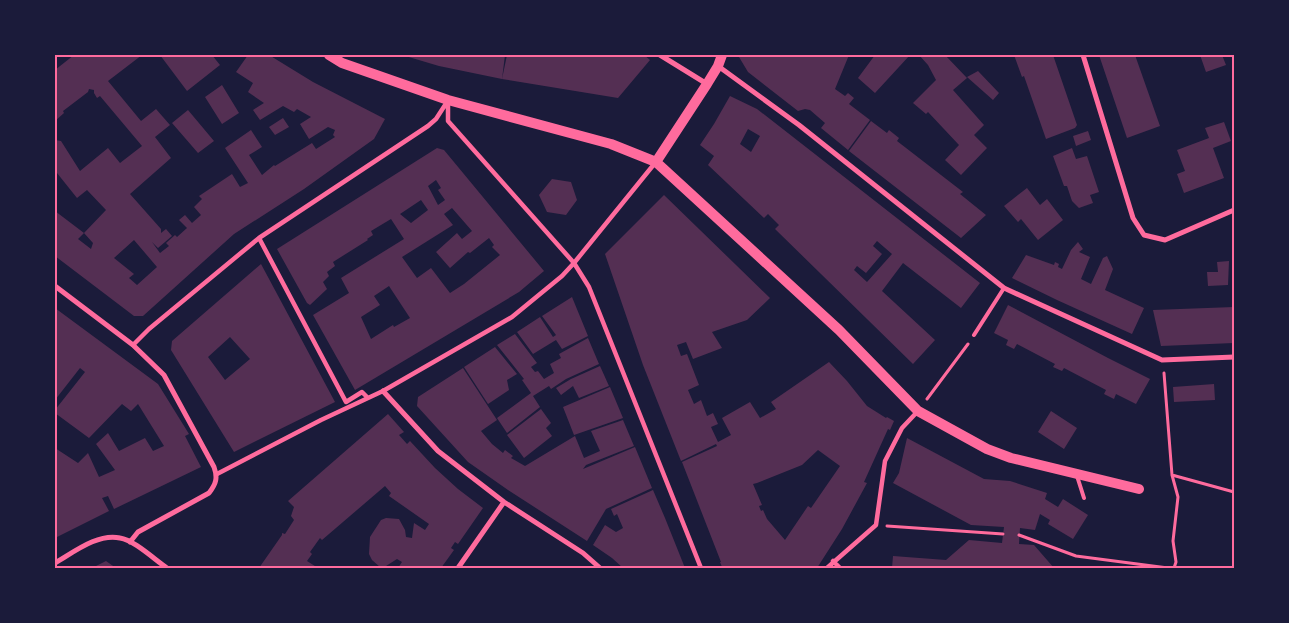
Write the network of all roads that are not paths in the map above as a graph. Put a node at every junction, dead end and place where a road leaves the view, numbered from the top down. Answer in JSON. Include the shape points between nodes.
{"nodes":[{"id":1,"x":329,"y":55,"type":"edge"},
{"id":2,"x":660,"y":55,"type":"edge"},
{"id":3,"x":722,"y":55,"type":"edge"},
{"id":4,"x":1083,"y":55,"type":"edge"},
{"id":5,"x":718,"y":66,"type":"junction"},
{"id":6,"x":707,"y":84,"type":"junction"},
{"id":7,"x":448,"y":100,"type":"junction"},
{"id":8,"x":656,"y":162,"type":"junction"},
{"id":9,"x":1234,"y":210,"type":"edge"},
{"id":10,"x":259,"y":238,"type":"junction"},
{"id":11,"x":574,"y":263,"type":"junction"},
{"id":12,"x":55,"y":286,"type":"edge"},
{"id":13,"x":1004,"y":288,"type":"junction"},
{"id":14,"x":974,"y":335,"type":"road end"},
{"id":15,"x":133,"y":345,"type":"junction"},
{"id":16,"x":1234,"y":357,"type":"edge"},
{"id":17,"x":383,"y":391,"type":"junction"},
{"id":18,"x":367,"y":397,"type":"junction"},
{"id":19,"x":918,"y":412,"type":"junction"},
{"id":20,"x":216,"y":474,"type":"junction"},
{"id":21,"x":1076,"y":474,"type":"junction"},
{"id":22,"x":1139,"y":488,"type":"dead end"},
{"id":23,"x":1084,"y":498,"type":"dead end"},
{"id":24,"x":504,"y":502,"type":"junction"},
{"id":25,"x":130,"y":542,"type":"junction"},
{"id":26,"x":833,"y":561,"type":"junction"},
{"id":27,"x":55,"y":563,"type":"edge"},
{"id":28,"x":167,"y":568,"type":"edge"},
{"id":29,"x":458,"y":568,"type":"edge"},
{"id":30,"x":600,"y":568,"type":"edge"},
{"id":31,"x":701,"y":568,"type":"edge"},
{"id":32,"x":827,"y":568,"type":"edge"},
{"id":33,"x":840,"y":568,"type":"edge"}],
"edges":[{"from":1,"to":7,"type":"main road","via":[[342,63]]},
{"from":2,"to":6,"type":"street"},
{"from":3,"to":5,"type":"main road"},
{"from":4,"to":9,"type":"street","via":[[1133,218],[1144,235],[1165,240]]},
{"from":5,"to":6,"type":"main road"},
{"from":5,"to":13,"type":"street"},
{"from":6,"to":8,"type":"main road"},
{"from":7,"to":8,"type":"main road","via":[[610,144]]},
{"from":7,"to":10,"type":"street","via":[[428,126]]},
{"from":7,"to":11,"type":"street","via":[[448,122]]},
{"from":8,"to":11,"type":"street"},
{"from":8,"to":19,"type":"main road","via":[[840,330]]},
{"from":10,"to":15,"type":"street"},
{"from":10,"to":18,"type":"street","via":[[346,402],[362,392]]},
{"from":11,"to":17,"type":"street","via":[[512,317]]},
{"from":11,"to":31,"type":"street","via":[[589,287]]},
{"from":12,"to":15,"type":"street"},
{"from":13,"to":14,"type":"lane"},
{"from":13,"to":16,"type":"street","via":[[1162,360]]},
{"from":15,"to":20,"type":"street","via":[[164,375]]},
{"from":17,"to":18,"type":"street"},
{"from":17,"to":24,"type":"street","via":[[438,451]]},
{"from":18,"to":20,"type":"street"},
{"from":19,"to":21,"type":"main road","via":[[988,449]]},
{"from":19,"to":26,"type":"street","via":[[902,428],[885,461],[876,525]]},
{"from":20,"to":25,"type":"street","via":[[216,484],[209,493],[138,532]]},
{"from":21,"to":22,"type":"main road"},
{"from":21,"to":23,"type":"lane"},
{"from":24,"to":29,"type":"street"},
{"from":24,"to":30,"type":"street","via":[[583,553]]},
{"from":25,"to":27,"type":"street","via":[[108,537]]},
{"from":25,"to":28,"type":"street"},
{"from":26,"to":32,"type":"street"},
{"from":26,"to":33,"type":"street"}]}
